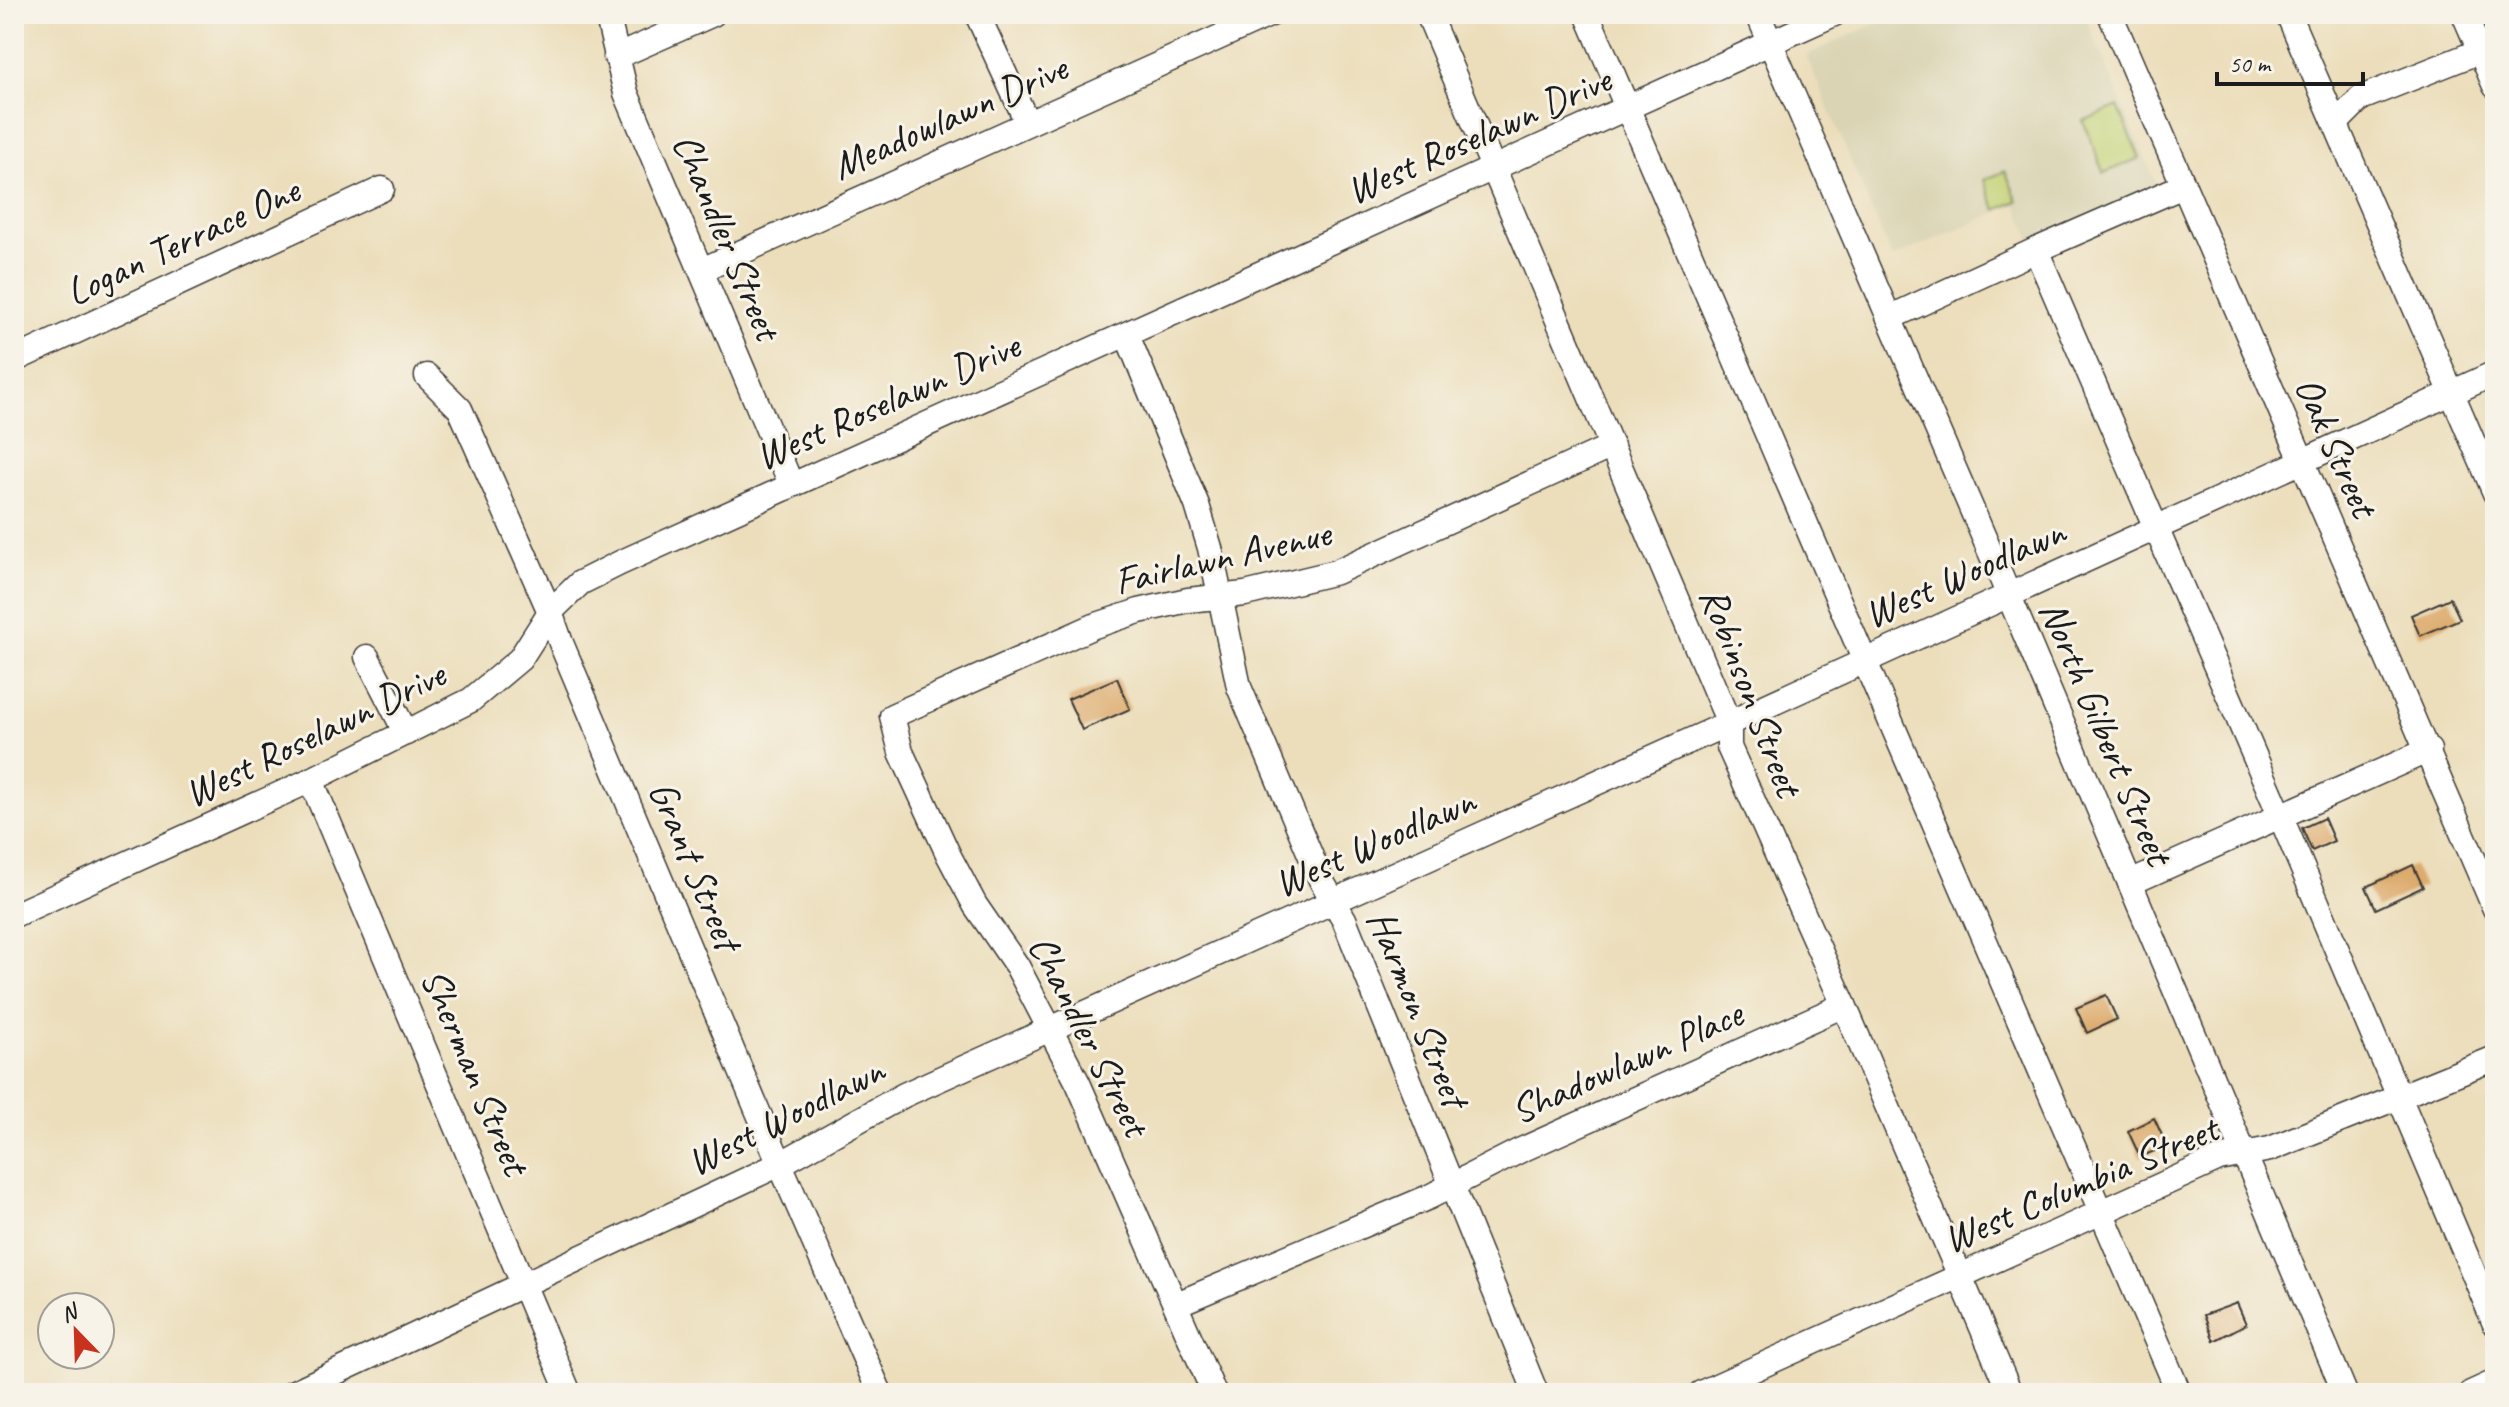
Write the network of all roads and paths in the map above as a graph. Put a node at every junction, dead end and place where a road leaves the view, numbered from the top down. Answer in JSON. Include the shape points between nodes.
{"nodes":[{"id":1,"x":607,"y":14,"type":"edge"},
{"id":2,"x":713,"y":14,"type":"edge"},
{"id":3,"x":977,"y":14,"type":"edge"},
{"id":4,"x":1271,"y":14,"type":"edge"},
{"id":5,"x":1428,"y":14,"type":"edge"},
{"id":6,"x":1587,"y":14,"type":"edge"},
{"id":7,"x":1758,"y":14,"type":"edge"},
{"id":8,"x":1834,"y":14,"type":"edge"},
{"id":9,"x":2110,"y":14,"type":"edge"},
{"id":10,"x":2288,"y":14,"type":"edge"},
{"id":11,"x":2464,"y":14,"type":"edge"},
{"id":12,"x":1770,"y":44,"type":"junction"},
{"id":13,"x":2480,"y":51,"type":"junction"},
{"id":14,"x":616,"y":57,"type":"junction"},
{"id":15,"x":2495,"y":86,"type":"edge"},
{"id":16,"x":1628,"y":109,"type":"junction"},
{"id":17,"x":1027,"y":122,"type":"junction"},
{"id":18,"x":2336,"y":123,"type":"junction"},
{"id":19,"x":1494,"y":167,"type":"junction"},
{"id":20,"x":2183,"y":186,"type":"junction"},
{"id":21,"x":382,"y":189,"type":"dead end"},
{"id":22,"x":2036,"y":250,"type":"junction"},
{"id":23,"x":702,"y":270,"type":"junction"},
{"id":24,"x":1889,"y":318,"type":"junction"},
{"id":25,"x":1127,"y":335,"type":"junction"},
{"id":26,"x":14,"y":360,"type":"edge"},
{"id":27,"x":2495,"y":373,"type":"edge"},
{"id":28,"x":427,"y":376,"type":"dead end"},
{"id":29,"x":2452,"y":392,"type":"junction"},
{"id":30,"x":1612,"y":446,"type":"junction"},
{"id":31,"x":2301,"y":460,"type":"junction"},
{"id":32,"x":791,"y":484,"type":"junction"},
{"id":33,"x":2495,"y":493,"type":"edge"},
{"id":34,"x":2155,"y":527,"type":"junction"},
{"id":35,"x":2009,"y":595,"type":"junction"},
{"id":36,"x":1218,"y":596,"type":"junction"},
{"id":37,"x":550,"y":612,"type":"junction"},
{"id":38,"x":367,"y":657,"type":"dead end"},
{"id":39,"x":1863,"y":660,"type":"junction"},
{"id":40,"x":892,"y":716,"type":"joint"},
{"id":41,"x":1729,"y":723,"type":"junction"},
{"id":42,"x":406,"y":733,"type":"junction"},
{"id":43,"x":2429,"y":750,"type":"junction"},
{"id":44,"x":311,"y":780,"type":"junction"},
{"id":45,"x":2280,"y":815,"type":"junction"},
{"id":46,"x":2130,"y":883,"type":"junction"},
{"id":47,"x":1334,"y":902,"type":"junction"},
{"id":48,"x":2495,"y":909,"type":"edge"},
{"id":49,"x":14,"y":915,"type":"edge"},
{"id":50,"x":1844,"y":1005,"type":"junction"},
{"id":51,"x":1050,"y":1028,"type":"junction"},
{"id":52,"x":2495,"y":1058,"type":"edge"},
{"id":53,"x":2398,"y":1096,"type":"junction"},
{"id":54,"x":2244,"y":1153,"type":"junction"},
{"id":55,"x":780,"y":1164,"type":"junction"},
{"id":56,"x":1451,"y":1186,"type":"junction"},
{"id":57,"x":2101,"y":1211,"type":"junction"},
{"id":58,"x":1960,"y":1275,"type":"junction"},
{"id":59,"x":525,"y":1283,"type":"junction"},
{"id":60,"x":1177,"y":1304,"type":"junction"},
{"id":61,"x":2495,"y":1324,"type":"edge"},
{"id":62,"x":2495,"y":1382,"type":"edge"},
{"id":63,"x":292,"y":1393,"type":"edge"},
{"id":64,"x":569,"y":1393,"type":"edge"},
{"id":65,"x":880,"y":1393,"type":"edge"},
{"id":66,"x":1214,"y":1393,"type":"edge"},
{"id":67,"x":1536,"y":1393,"type":"edge"},
{"id":68,"x":1701,"y":1393,"type":"edge"},
{"id":69,"x":2010,"y":1393,"type":"edge"},
{"id":70,"x":2179,"y":1393,"type":"edge"},
{"id":71,"x":2345,"y":1393,"type":"edge"},
{"id":72,"x":2471,"y":1393,"type":"edge"}],
"edges":[{"from":1,"to":14,"type":"street","name":"Chandler Street"},
{"from":2,"to":14,"type":"street"},
{"from":3,"to":17,"type":"street"},
{"from":4,"to":17,"type":"street","name":"Meadowlawn Drive"},
{"from":5,"to":19,"type":"street","name":"Robinson Street"},
{"from":6,"to":16,"type":"street"},
{"from":7,"to":12,"type":"street","name":"North Gilbert Street"},
{"from":8,"to":12,"type":"street","name":"West Roselawn Drive"},
{"from":9,"to":20,"type":"street","name":"Oak Street"},
{"from":10,"to":18,"type":"street"},
{"from":11,"to":13,"type":"street"},
{"from":12,"to":16,"type":"street","name":"West Roselawn Drive"},
{"from":12,"to":24,"type":"street","name":"North Gilbert Street"},
{"from":13,"to":15,"type":"street"},
{"from":13,"to":18,"type":"street","via":[[2361,98]]},
{"from":14,"to":23,"type":"street","name":"Chandler Street","via":[[626,93]]},
{"from":16,"to":19,"type":"street","name":"West Roselawn Drive"},
{"from":16,"to":39,"type":"street"},
{"from":17,"to":23,"type":"street","name":"Meadowlawn Drive"},
{"from":18,"to":29,"type":"street"},
{"from":19,"to":25,"type":"street","name":"West Roselawn Drive"},
{"from":19,"to":30,"type":"street","name":"Robinson Street"},
{"from":20,"to":22,"type":"street"},
{"from":20,"to":31,"type":"street","name":"Oak Street"},
{"from":21,"to":26,"type":"street","name":"Logan Terrace One"},
{"from":22,"to":24,"type":"street"},
{"from":22,"to":34,"type":"street"},
{"from":23,"to":32,"type":"street","name":"Chandler Street"},
{"from":24,"to":35,"type":"street","name":"North Gilbert Street"},
{"from":25,"to":32,"type":"street","name":"West Roselawn Drive"},
{"from":25,"to":36,"type":"street","name":"Harmon Street","via":[[1197,505]]},
{"from":27,"to":29,"type":"street","name":"West Woodlawn"},
{"from":28,"to":37,"type":"street","name":"Grant Street","via":[[460,409]]},
{"from":29,"to":31,"type":"street","name":"West Woodlawn"},
{"from":29,"to":33,"type":"street"},
{"from":30,"to":36,"type":"street","name":"Fairlawn Avenue","via":[[1336,572]]},
{"from":30,"to":41,"type":"street","name":"Robinson Street"},
{"from":31,"to":34,"type":"street","name":"West Woodlawn"},
{"from":31,"to":43,"type":"street","name":"Oak Street"},
{"from":32,"to":37,"type":"street","name":"West Roselawn Drive","via":[[580,583]]},
{"from":34,"to":35,"type":"street","name":"West Woodlawn"},
{"from":34,"to":45,"type":"street"},
{"from":35,"to":39,"type":"street","name":"West Woodlawn"},
{"from":35,"to":46,"type":"street","name":"North Gilbert Street"},
{"from":36,"to":40,"type":"street","name":"Fairlawn Avenue","via":[[1094,626]]},
{"from":36,"to":47,"type":"street","name":"Harmon Street","via":[[1239,687]]},
{"from":37,"to":42,"type":"street","name":"West Roselawn Drive","via":[[520,659],[501,675],[471,700]]},
{"from":37,"to":55,"type":"street","name":"Grant Street"},
{"from":38,"to":42,"type":"street"},
{"from":39,"to":41,"type":"street","name":"West Woodlawn"},
{"from":39,"to":57,"type":"street"},
{"from":40,"to":51,"type":"street","name":"Chandler Street","via":[[901,752],[949,856]]},
{"from":41,"to":47,"type":"street","name":"West Woodlawn"},
{"from":41,"to":50,"type":"street","name":"Robinson Street","via":[[1729,747]]},
{"from":42,"to":44,"type":"street","name":"West Roselawn Drive"},
{"from":43,"to":45,"type":"street"},
{"from":43,"to":48,"type":"street","name":"Oak Street"},
{"from":44,"to":49,"type":"street","name":"West Roselawn Drive"},
{"from":44,"to":59,"type":"street","name":"Sherman Street"},
{"from":45,"to":46,"type":"street"},
{"from":45,"to":53,"type":"street"},
{"from":46,"to":54,"type":"street","name":"North Gilbert Street"},
{"from":47,"to":51,"type":"street","name":"West Woodlawn"},
{"from":47,"to":56,"type":"street","name":"Harmon Street"},
{"from":50,"to":56,"type":"street","name":"Shadowlawn Place"},
{"from":50,"to":58,"type":"street","name":"Robinson Street"},
{"from":51,"to":55,"type":"street","name":"West Woodlawn","via":[[904,1095]]},
{"from":51,"to":60,"type":"street","name":"Chandler Street"},
{"from":52,"to":53,"type":"street","name":"West Columbia Street"},
{"from":53,"to":54,"type":"street","name":"West Columbia Street","via":[[2270,1149]]},
{"from":53,"to":61,"type":"street"},
{"from":54,"to":57,"type":"street","name":"West Columbia Street"},
{"from":54,"to":71,"type":"street","name":"North Gilbert Street"},
{"from":55,"to":59,"type":"street","name":"West Woodlawn"},
{"from":55,"to":65,"type":"street","name":"Grant Street"},
{"from":56,"to":60,"type":"street","name":"Shadowlawn Place"},
{"from":56,"to":67,"type":"street","name":"Harmon Street"},
{"from":57,"to":58,"type":"street","name":"West Columbia Street"},
{"from":57,"to":70,"type":"street"},
{"from":58,"to":68,"type":"street","name":"West Columbia Street"},
{"from":58,"to":69,"type":"street","name":"Robinson Street"},
{"from":59,"to":63,"type":"street","name":"West Woodlawn"},
{"from":59,"to":64,"type":"street","name":"Sherman Street"},
{"from":60,"to":66,"type":"street","name":"Chandler Street"},
{"from":62,"to":72,"type":"street"}]}
